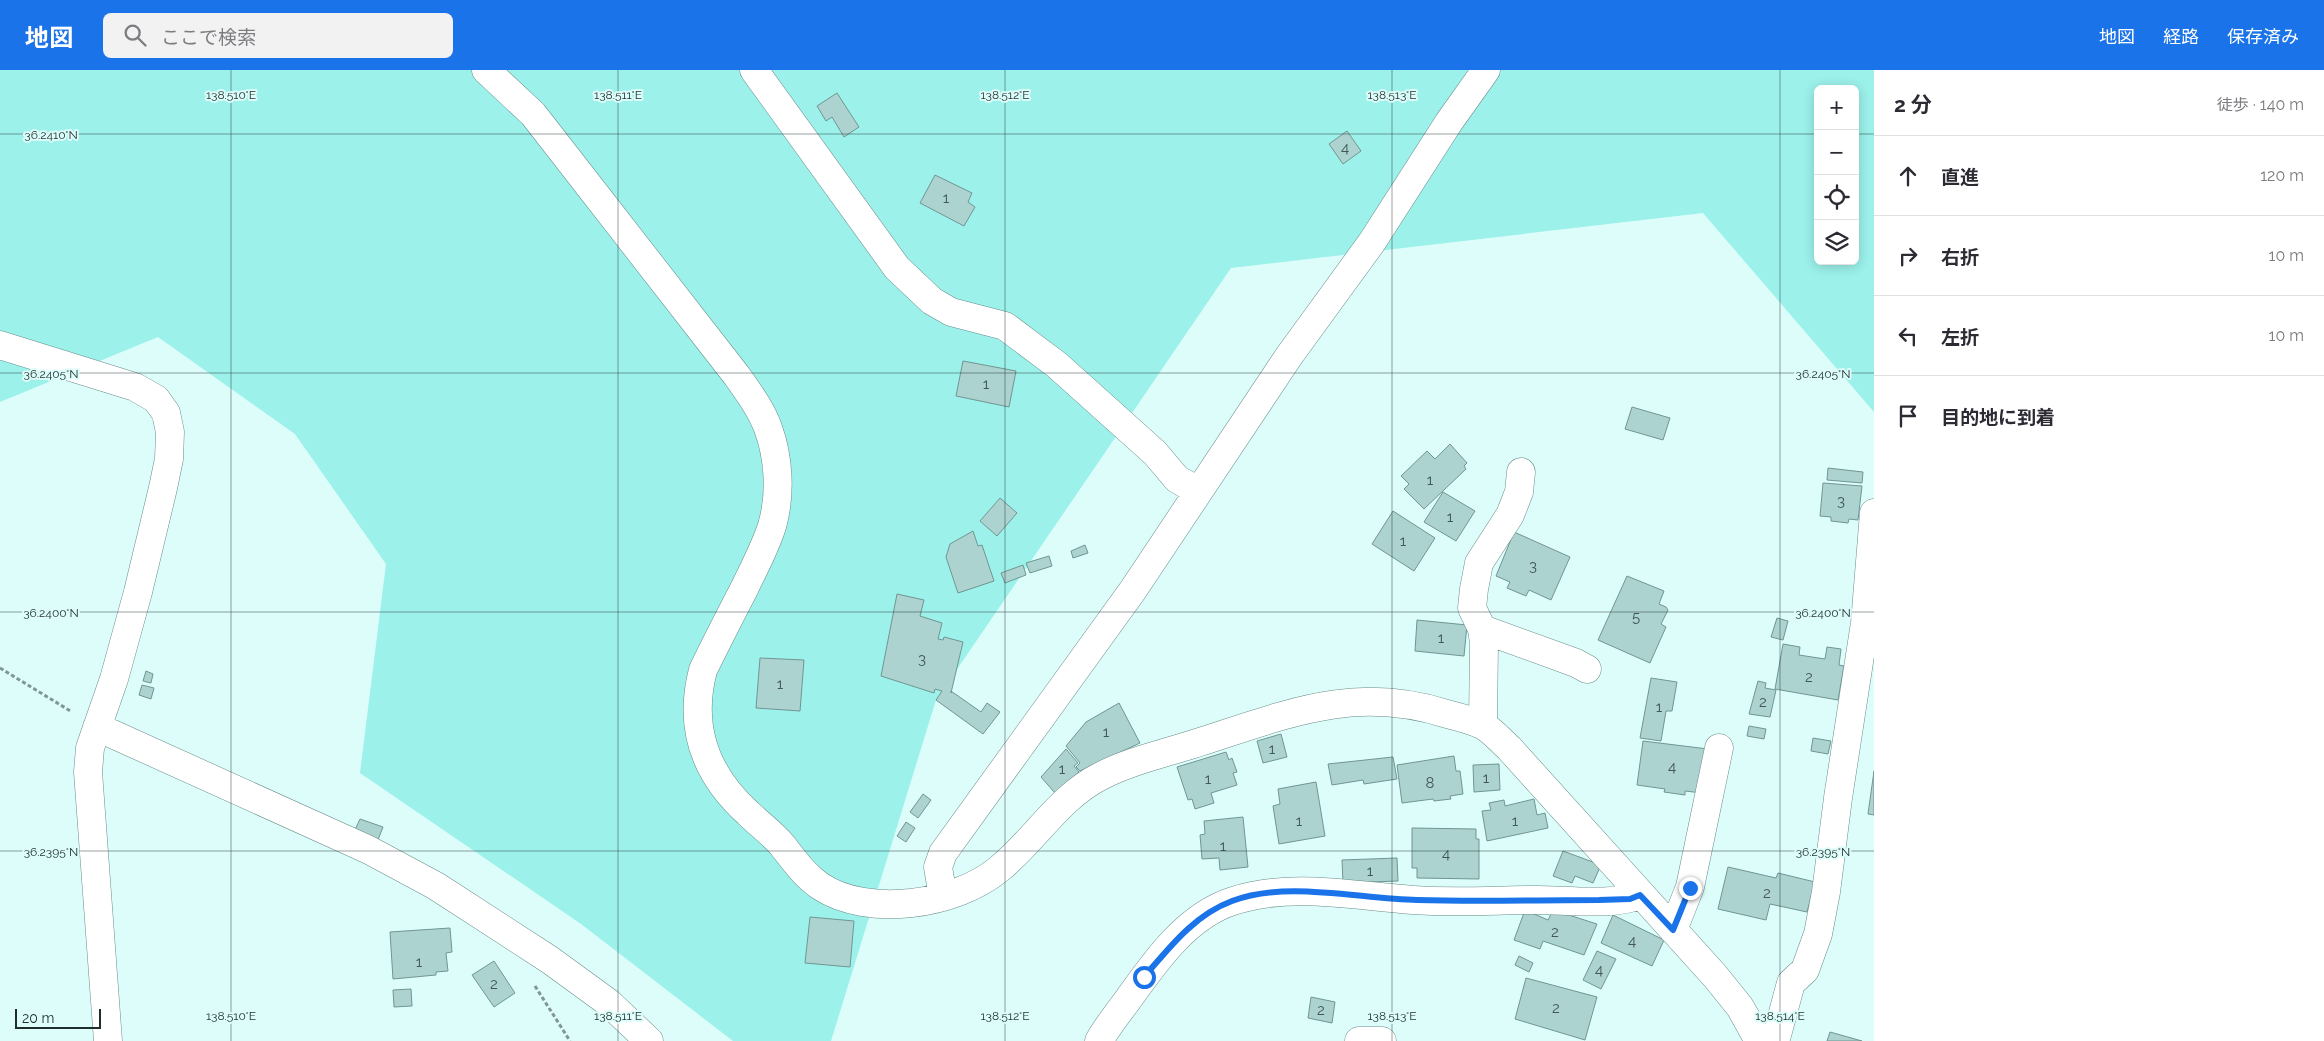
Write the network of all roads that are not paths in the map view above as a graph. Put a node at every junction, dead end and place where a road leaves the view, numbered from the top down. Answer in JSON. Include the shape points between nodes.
{"nodes":[{"id":1,"x":486,"y":70,"type":"edge"},
{"id":2,"x":754,"y":70,"type":"edge"},
{"id":3,"x":1486,"y":70,"type":"edge"},
{"id":4,"x":0,"y":345,"type":"edge"},
{"id":5,"x":1521,"y":472,"type":"dead end"},
{"id":6,"x":1198,"y":491,"type":"junction"},
{"id":7,"x":1874,"y":513,"type":"edge"},
{"id":8,"x":1482,"y":629,"type":"junction"},
{"id":9,"x":1587,"y":669,"type":"dead end"},
{"id":10,"x":1483,"y":726,"type":"junction"},
{"id":11,"x":97,"y":727,"type":"junction"},
{"id":12,"x":1719,"y":748,"type":"dead end"},
{"id":13,"x":1640,"y":895,"type":"junction"},
{"id":14,"x":943,"y":897,"type":"junction"},
{"id":15,"x":1673,"y":930,"type":"junction"},
{"id":16,"x":108,"y":1041,"type":"edge"},
{"id":17,"x":649,"y":1041,"type":"edge"},
{"id":18,"x":1099,"y":1041,"type":"edge"},
{"id":19,"x":1358,"y":1041,"type":"edge"},
{"id":20,"x":1382,"y":1041,"type":"edge"},
{"id":21,"x":1759,"y":1041,"type":"edge"},
{"id":22,"x":1767,"y":1041,"type":"edge"}],
"edges":[{"from":1,"to":14,"type":"street","via":[[533,114],[615,218],[737,376],[768,428],[777,478],[772,526],[703,670],[698,688],[699,734],[713,772],[741,807],[820,886],[844,898],[868,902],[901,904]]},
{"from":2,"to":6,"type":"street","via":[[897,268],[950,312],[1005,326],[1057,365],[1155,452],[1177,479]]},
{"from":3,"to":6,"type":"street","via":[[1372,242],[1289,356]]},
{"from":4,"to":11,"type":"street","via":[[135,387],[156,399],[166,413],[170,432],[169,459],[163,488],[114,679]]},
{"from":5,"to":8,"type":"street","via":[[1519,492],[1510,515],[1479,563],[1472,608]]},
{"from":6,"to":14,"type":"street","via":[[1133,590],[943,853],[938,867]]},
{"from":7,"to":22,"type":"street","via":[[1866,623],[1818,934],[1806,970],[1791,983],[1777,1035]]},
{"from":8,"to":9,"type":"street"},
{"from":8,"to":10,"type":"street"},
{"from":10,"to":13,"type":"street","via":[[1509,748]]},
{"from":10,"to":14,"type":"street","via":[[1419,705],[1385,701],[1346,702],[1304,709],[1269,720],[1100,776],[1066,800],[999,869],[970,888]]},
{"from":11,"to":16,"type":"street","via":[[90,748],[88,772]]},
{"from":11,"to":17,"type":"street","via":[[369,850],[436,886],[610,1003]]},
{"from":12,"to":15,"type":"street","via":[[1690,888]]},
{"from":13,"to":15,"type":"street"},
{"from":13,"to":18,"type":"street","via":[[1630,899],[1599,900],[1416,900],[1272,892],[1232,901],[1206,914],[1178,937],[1144,977]]},
{"from":15,"to":21,"type":"street","via":[[1740,1007]]},
{"from":19,"to":20,"type":"street"}]}
